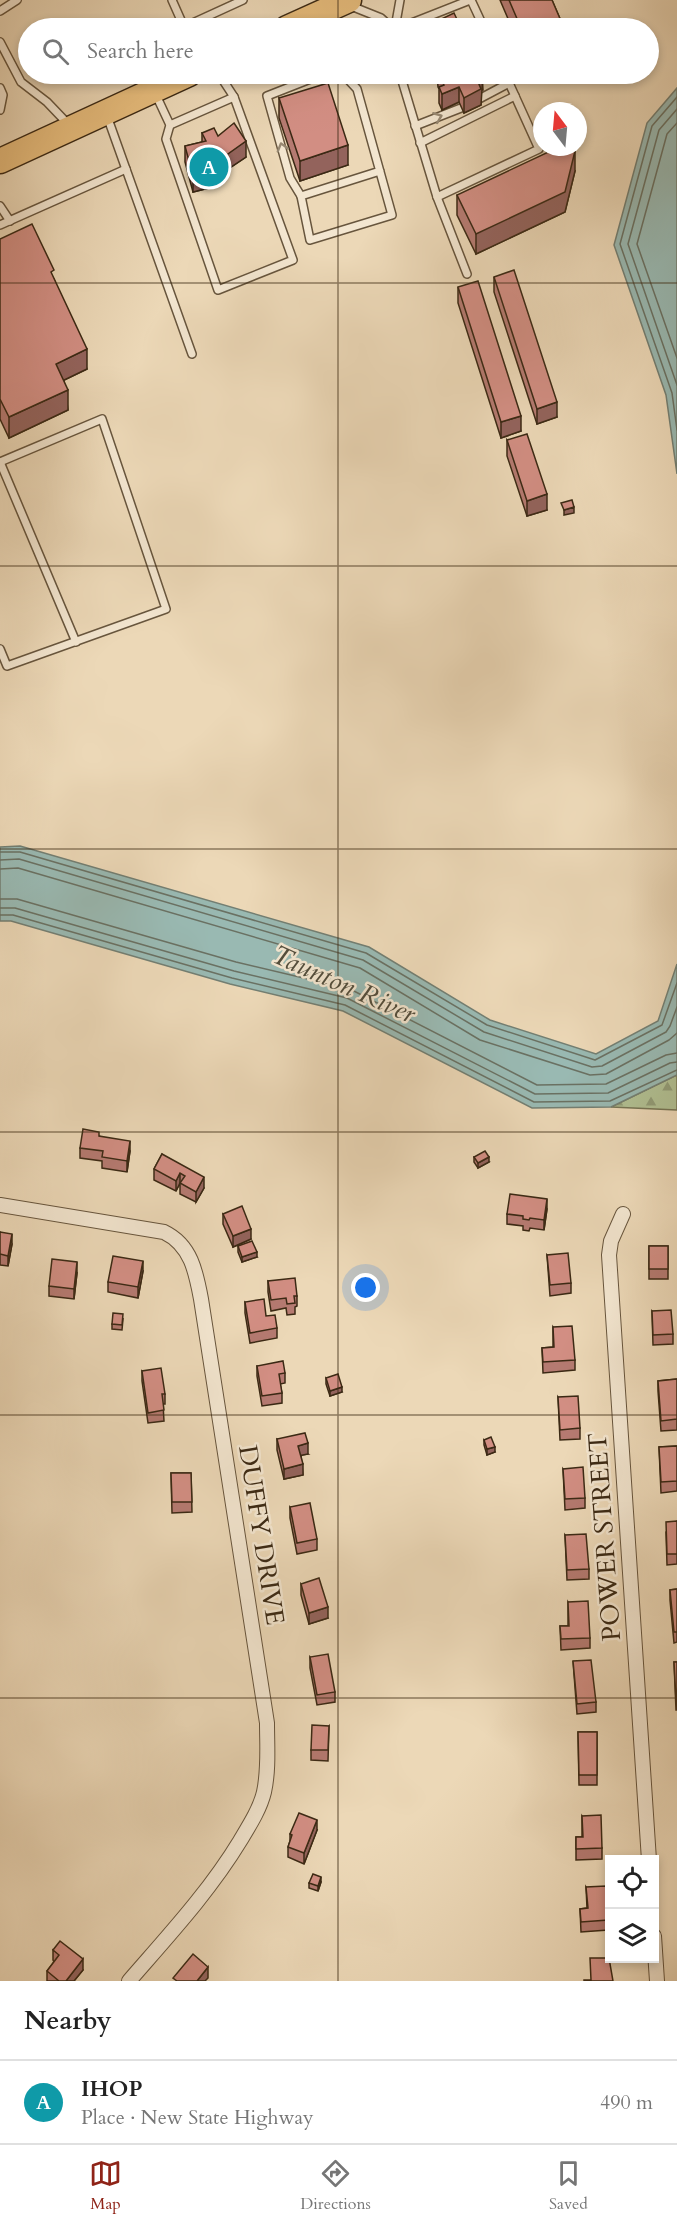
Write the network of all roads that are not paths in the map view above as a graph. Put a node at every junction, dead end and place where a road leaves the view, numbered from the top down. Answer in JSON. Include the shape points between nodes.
{"nodes":[{"id":1,"x":17,"y":0,"type":"edge"},
{"id":2,"x":172,"y":0,"type":"edge"},
{"id":3,"x":243,"y":0,"type":"edge"},
{"id":4,"x":400,"y":0,"type":"edge"},
{"id":5,"x":471,"y":0,"type":"edge"},
{"id":6,"x":346,"y":1,"type":"edge"},
{"id":7,"x":0,"y":11,"type":"edge"},
{"id":8,"x":180,"y":18,"type":"edge"},
{"id":9,"x":204,"y":18,"type":"edge"},
{"id":10,"x":313,"y":18,"type":"edge"},
{"id":11,"x":381,"y":18,"type":"edge"},
{"id":12,"x":397,"y":18,"type":"edge"},
{"id":13,"x":422,"y":18,"type":"edge"},
{"id":14,"x":479,"y":18,"type":"edge"},
{"id":15,"x":0,"y":42,"type":"edge"},
{"id":16,"x":18,"y":76,"type":"edge"},
{"id":17,"x":24,"y":84,"type":"edge"},
{"id":18,"x":166,"y":84,"type":"edge"},
{"id":19,"x":225,"y":84,"type":"edge"},
{"id":20,"x":297,"y":84,"type":"edge"},
{"id":21,"x":352,"y":84,"type":"edge"},
{"id":22,"x":403,"y":84,"type":"edge"},
{"id":23,"x":505,"y":84,"type":"edge"},
{"id":24,"x":510,"y":84,"type":"edge"},
{"id":25,"x":0,"y":88,"type":"edge"},
{"id":26,"x":153,"y":90,"type":"junction"},
{"id":27,"x":515,"y":96,"type":"junction"},
{"id":28,"x":234,"y":98,"type":"junction"},
{"id":29,"x":479,"y":99,"type":"edge"},
{"id":30,"x":461,"y":108,"type":"edge"},
{"id":31,"x":0,"y":110,"type":"edge"},
{"id":32,"x":106,"y":112,"type":"junction"},
{"id":33,"x":170,"y":125,"type":"junction"},
{"id":34,"x":415,"y":126,"type":"junction"},
{"id":35,"x":72,"y":128,"type":"junction"},
{"id":36,"x":420,"y":143,"type":"junction"},
{"id":37,"x":0,"y":161,"type":"edge"},
{"id":38,"x":126,"y":169,"type":"junction"},
{"id":39,"x":380,"y":171,"type":"junction"},
{"id":40,"x":301,"y":196,"type":"junction"},
{"id":41,"x":437,"y":197,"type":"junction"},
{"id":42,"x":0,"y":206,"type":"edge"},
{"id":43,"x":10,"y":220,"type":"junction"},
{"id":44,"x":0,"y":225,"type":"edge"},
{"id":45,"x":467,"y":274,"type":"dead end"},
{"id":46,"x":192,"y":354,"type":"dead end"},
{"id":47,"x":0,"y":462,"type":"edge"},
{"id":48,"x":76,"y":642,"type":"junction"},
{"id":49,"x":0,"y":649,"type":"edge"},
{"id":50,"x":0,"y":1205,"type":"edge"},
{"id":51,"x":622,"y":1214,"type":"dead end"},
{"id":52,"x":649,"y":1855,"type":"edge"},
{"id":53,"x":656,"y":1963,"type":"edge"},
{"id":54,"x":129,"y":1981,"type":"edge"},
{"id":55,"x":657,"y":1981,"type":"edge"}],
"edges":[{"from":1,"to":7,"type":"lane"},
{"from":2,"to":8,"type":"lane"},
{"from":3,"to":9,"type":"lane"},
{"from":4,"to":12,"type":"lane"},
{"from":5,"to":13,"type":"lane"},
{"from":5,"to":14,"type":"lane"},
{"from":6,"to":10,"type":"highway"},
{"from":6,"to":11,"type":"lane"},
{"from":15,"to":16,"type":"lane"},
{"from":17,"to":35,"type":"lane"},
{"from":18,"to":26,"type":"highway"},
{"from":19,"to":28,"type":"lane"},
{"from":40,"to":20,"type":"lane","one_way":true,"via":[[290,178],[267,96]]},
{"from":21,"to":39,"type":"lane"},
{"from":22,"to":34,"type":"lane"},
{"from":23,"to":29,"type":"lane"},
{"from":24,"to":27,"type":"lane"},
{"from":25,"to":31,"type":"lane"},
{"from":26,"to":32,"type":"highway"},
{"from":26,"to":33,"type":"lane"},
{"from":27,"to":36,"type":"lane"},
{"from":27,"to":41,"type":"lane","via":[[539,149]]},
{"from":28,"to":33,"type":"lane"},
{"from":28,"to":33,"type":"lane","via":[[293,260],[218,290],[166,139]]},
{"from":34,"to":30,"type":"lane","one_way":true},
{"from":32,"to":35,"type":"highway"},
{"from":32,"to":38,"type":"lane"},
{"from":34,"to":36,"type":"lane"},
{"from":35,"to":37,"type":"highway"},
{"from":36,"to":41,"type":"lane"},
{"from":38,"to":43,"type":"lane"},
{"from":38,"to":46,"type":"lane"},
{"from":39,"to":40,"type":"lane"},
{"from":39,"to":40,"type":"lane","via":[[392,215],[310,240]]},
{"from":41,"to":45,"type":"lane"},
{"from":42,"to":43,"type":"lane"},
{"from":43,"to":44,"type":"lane"},
{"from":47,"to":48,"type":"lane"},
{"from":47,"to":48,"type":"lane","via":[[102,419],[166,609]]},
{"from":48,"to":49,"type":"lane","via":[[7,666]]},
{"from":50,"to":54,"type":"street","name":"DUFFY DRIVE","via":[[164,1232],[180,1242],[191,1259],[201,1299],[267,1723],[267,1770],[256,1812],[235,1849]]},
{"from":51,"to":52,"type":"street","name":"POWER STREET","via":[[609,1255]]},
{"from":53,"to":55,"type":"street"}]}
